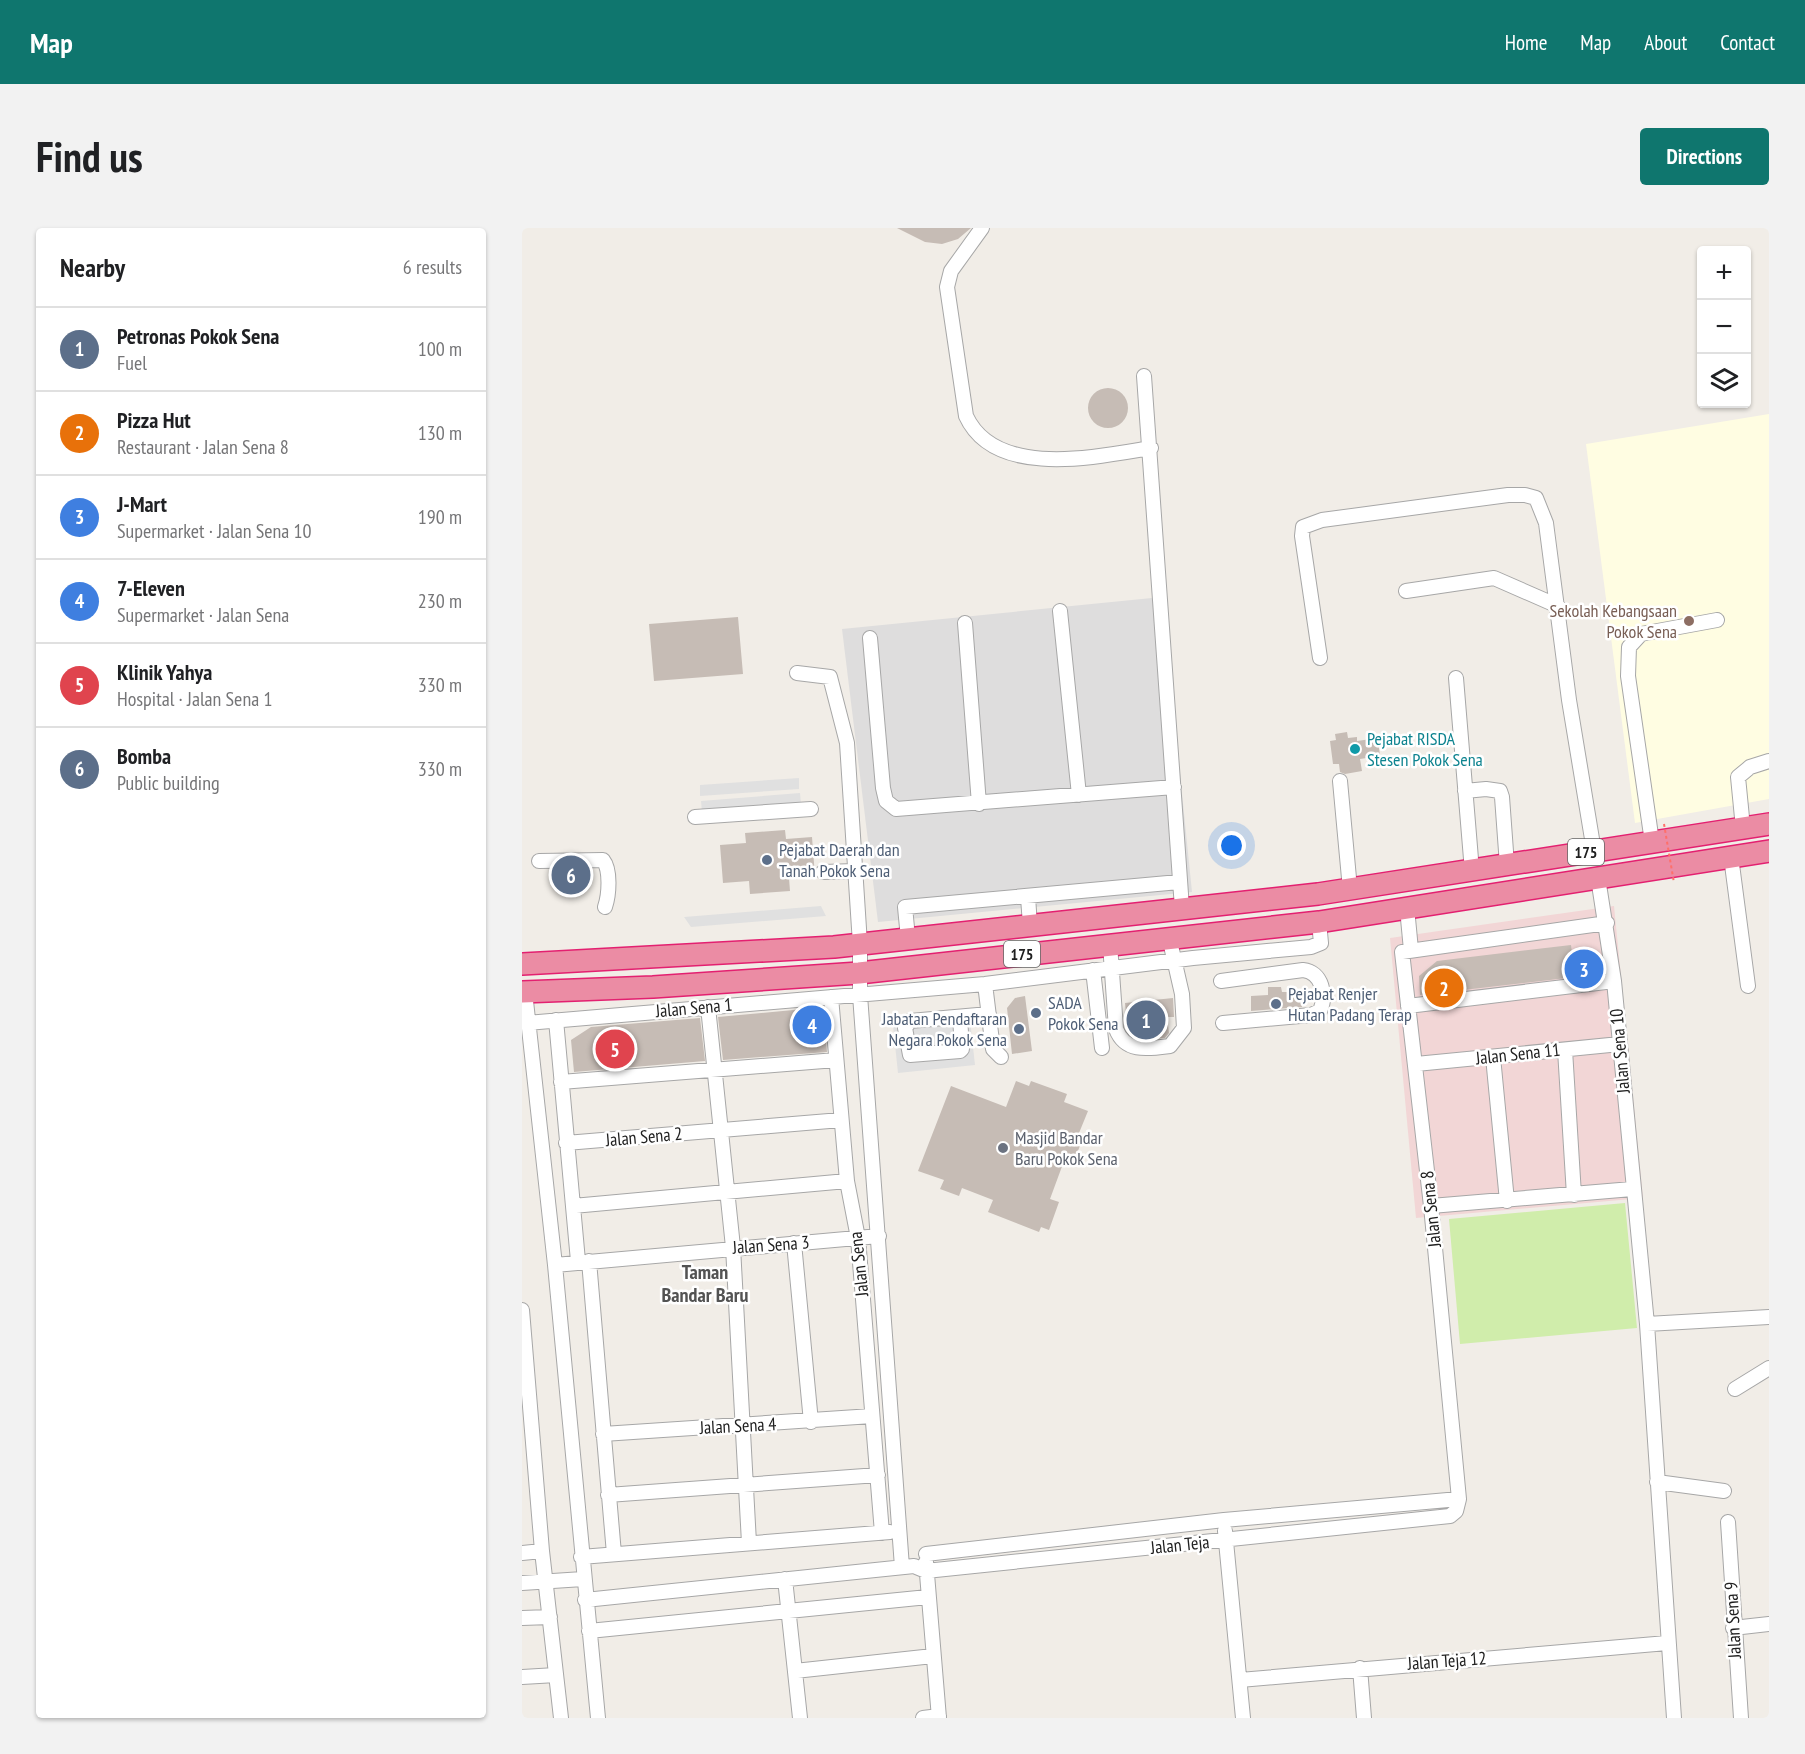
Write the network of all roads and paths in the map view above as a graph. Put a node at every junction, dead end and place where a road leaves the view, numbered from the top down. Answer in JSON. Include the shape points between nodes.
{"nodes":[{"id":1,"x":982,"y":228,"type":"edge"},
{"id":2,"x":1144,"y":376,"type":"dead end"},
{"id":3,"x":1151,"y":448,"type":"junction"},
{"id":4,"x":1406,"y":591,"type":"dead end"},
{"id":5,"x":1558,"y":606,"type":"junction"},
{"id":6,"x":1060,"y":610,"type":"dead end"},
{"id":7,"x":1717,"y":620,"type":"dead end"},
{"id":8,"x":965,"y":623,"type":"dead end"},
{"id":9,"x":870,"y":638,"type":"dead end"},
{"id":10,"x":1320,"y":658,"type":"dead end"},
{"id":11,"x":797,"y":673,"type":"dead end"},
{"id":12,"x":1456,"y":678,"type":"dead end"},
{"id":13,"x":1769,"y":761,"type":"edge"},
{"id":14,"x":1340,"y":781,"type":"dead end"},
{"id":15,"x":1174,"y":787,"type":"junction"},
{"id":16,"x":1465,"y":792,"type":"junction"},
{"id":17,"x":1079,"y":795,"type":"junction"},
{"id":18,"x":979,"y":804,"type":"junction"},
{"id":19,"x":811,"y":809,"type":"dead end"},
{"id":20,"x":695,"y":817,"type":"dead end"},
{"id":21,"x":1664,"y":824,"type":"dead end"},
{"id":22,"x":1769,"y":824,"type":"edge"},
{"id":23,"x":1743,"y":828,"type":"junction"},
{"id":24,"x":1652,"y":842,"type":"junction"},
{"id":25,"x":1594,"y":851,"type":"junction"},
{"id":26,"x":1769,"y":853,"type":"edge"},
{"id":27,"x":1731,"y":857,"type":"junction"},
{"id":28,"x":539,"y":861,"type":"dead end"},
{"id":29,"x":1508,"y":865,"type":"junction"},
{"id":30,"x":855,"y":870,"type":"junction"},
{"id":31,"x":1472,"y":871,"type":"junction"},
{"id":32,"x":823,"y":872,"type":"dead end"},
{"id":33,"x":1598,"y":878,"type":"junction"},
{"id":34,"x":1179,"y":882,"type":"junction"},
{"id":35,"x":1674,"y":883,"type":"dead end"},
{"id":36,"x":1350,"y":889,"type":"junction"},
{"id":37,"x":1028,"y":897,"type":"junction"},
{"id":38,"x":605,"y":907,"type":"dead end"},
{"id":39,"x":1182,"y":908,"type":"junction"},
{"id":40,"x":1407,"y":908,"type":"junction"},
{"id":41,"x":1319,"y":922,"type":"junction"},
{"id":42,"x":1607,"y":923,"type":"junction"},
{"id":43,"x":1030,"y":925,"type":"junction"},
{"id":44,"x":1169,"y":937,"type":"junction"},
{"id":45,"x":908,"y":938,"type":"junction"},
{"id":46,"x":860,"y":944,"type":"junction"},
{"id":47,"x":1110,"y":944,"type":"junction"},
{"id":48,"x":1411,"y":950,"type":"junction"},
{"id":49,"x":1272,"y":951,"type":"junction"},
{"id":50,"x":1172,"y":960,"type":"junction"},
{"id":51,"x":552,"y":963,"type":"junction"},
{"id":52,"x":522,"y":964,"type":"edge"},
{"id":53,"x":1113,"y":969,"type":"junction"},
{"id":54,"x":1093,"y":970,"type":"junction"},
{"id":55,"x":859,"y":973,"type":"junction"},
{"id":56,"x":1274,"y":973,"type":"junction"},
{"id":57,"x":1221,"y":981,"type":"dead end"},
{"id":58,"x":1614,"y":981,"type":"junction"},
{"id":59,"x":985,"y":984,"type":"junction"},
{"id":60,"x":1748,"y":986,"type":"dead end"},
{"id":61,"x":553,"y":991,"type":"junction"},
{"id":62,"x":523,"y":992,"type":"edge"},
{"id":63,"x":860,"y":995,"type":"junction"},
{"id":64,"x":831,"y":997,"type":"junction"},
{"id":65,"x":1408,"y":1006,"type":"junction"},
{"id":66,"x":708,"y":1007,"type":"junction"},
{"id":67,"x":989,"y":1014,"type":"junction"},
{"id":68,"x":960,"y":1017,"type":"junction"},
{"id":69,"x":556,"y":1020,"type":"junction"},
{"id":70,"x":527,"y":1023,"type":"junction"},
{"id":71,"x":1223,"y":1023,"type":"dead end"},
{"id":72,"x":526,"y":1042,"type":"edge"},
{"id":73,"x":1620,"y":1044,"type":"junction"},
{"id":74,"x":1102,"y":1048,"type":"dead end"},
{"id":75,"x":1564,"y":1050,"type":"junction"},
{"id":76,"x":1001,"y":1057,"type":"dead end"},
{"id":77,"x":1493,"y":1057,"type":"junction"},
{"id":78,"x":836,"y":1060,"type":"junction"},
{"id":79,"x":1416,"y":1064,"type":"junction"},
{"id":80,"x":715,"y":1068,"type":"junction"},
{"id":81,"x":561,"y":1083,"type":"junction"},
{"id":82,"x":841,"y":1120,"type":"junction"},
{"id":83,"x":721,"y":1130,"type":"junction"},
{"id":84,"x":566,"y":1143,"type":"junction"},
{"id":85,"x":847,"y":1181,"type":"junction"},
{"id":86,"x":1632,"y":1189,"type":"junction"},
{"id":87,"x":727,"y":1193,"type":"junction"},
{"id":88,"x":1574,"y":1195,"type":"junction"},
{"id":89,"x":1508,"y":1201,"type":"junction"},
{"id":90,"x":573,"y":1206,"type":"junction"},
{"id":91,"x":1431,"y":1206,"type":"junction"},
{"id":92,"x":879,"y":1236,"type":"junction"},
{"id":93,"x":858,"y":1238,"type":"junction"},
{"id":94,"x":794,"y":1243,"type":"junction"},
{"id":95,"x":733,"y":1247,"type":"junction"},
{"id":96,"x":584,"y":1261,"type":"junction"},
{"id":97,"x":555,"y":1265,"type":"junction"},
{"id":98,"x":522,"y":1310,"type":"edge"},
{"id":99,"x":1769,"y":1317,"type":"edge"},
{"id":100,"x":1647,"y":1324,"type":"junction"},
{"id":101,"x":524,"y":1367,"type":"edge"},
{"id":102,"x":1769,"y":1368,"type":"edge"},
{"id":103,"x":1735,"y":1389,"type":"dead end"},
{"id":104,"x":872,"y":1416,"type":"junction"},
{"id":105,"x":811,"y":1422,"type":"junction"},
{"id":106,"x":745,"y":1426,"type":"junction"},
{"id":107,"x":527,"y":1429,"type":"edge"},
{"id":108,"x":603,"y":1434,"type":"junction"},
{"id":109,"x":878,"y":1475,"type":"junction"},
{"id":110,"x":1657,"y":1482,"type":"junction"},
{"id":111,"x":747,"y":1485,"type":"junction"},
{"id":112,"x":537,"y":1488,"type":"junction"},
{"id":113,"x":522,"y":1489,"type":"edge"},
{"id":114,"x":1724,"y":1491,"type":"dead end"},
{"id":115,"x":608,"y":1495,"type":"junction"},
{"id":116,"x":1459,"y":1499,"type":"junction"},
{"id":117,"x":1224,"y":1520,"type":"junction"},
{"id":118,"x":1728,"y":1522,"type":"dead end"},
{"id":119,"x":901,"y":1531,"type":"junction"},
{"id":120,"x":882,"y":1533,"type":"junction"},
{"id":121,"x":1226,"y":1541,"type":"junction"},
{"id":122,"x":748,"y":1543,"type":"junction"},
{"id":123,"x":542,"y":1551,"type":"junction"},
{"id":124,"x":522,"y":1553,"type":"edge"},
{"id":125,"x":614,"y":1554,"type":"junction"},
{"id":126,"x":581,"y":1557,"type":"junction"},
{"id":127,"x":914,"y":1568,"type":"junction"},
{"id":128,"x":583,"y":1579,"type":"junction"},
{"id":129,"x":785,"y":1579,"type":"junction"},
{"id":130,"x":545,"y":1581,"type":"junction"},
{"id":131,"x":522,"y":1582,"type":"edge"},
{"id":132,"x":928,"y":1597,"type":"junction"},
{"id":133,"x":585,"y":1600,"type":"junction"},
{"id":134,"x":789,"y":1611,"type":"junction"},
{"id":135,"x":550,"y":1617,"type":"junction"},
{"id":136,"x":522,"y":1618,"type":"edge"},
{"id":137,"x":1769,"y":1624,"type":"edge"},
{"id":138,"x":1733,"y":1628,"type":"junction"},
{"id":139,"x":589,"y":1632,"type":"junction"},
{"id":140,"x":1661,"y":1643,"type":"junction"},
{"id":141,"x":933,"y":1656,"type":"junction"},
{"id":142,"x":1360,"y":1668,"type":"junction"},
{"id":143,"x":795,"y":1671,"type":"junction"},
{"id":144,"x":556,"y":1675,"type":"junction"},
{"id":145,"x":522,"y":1677,"type":"edge"},
{"id":146,"x":1240,"y":1680,"type":"junction"},
{"id":147,"x":939,"y":1717,"type":"edge"},
{"id":148,"x":561,"y":1718,"type":"edge"},
{"id":149,"x":598,"y":1718,"type":"edge"},
{"id":150,"x":800,"y":1718,"type":"edge"},
{"id":151,"x":923,"y":1718,"type":"edge"},
{"id":152,"x":1243,"y":1718,"type":"edge"},
{"id":153,"x":1364,"y":1718,"type":"edge"},
{"id":154,"x":1674,"y":1718,"type":"edge"},
{"id":155,"x":1741,"y":1718,"type":"edge"}],
"edges":[{"from":1,"to":3,"type":"street","via":[[951,271],[947,287],[966,416],[974,431],[993,446],[1020,456],[1083,459]]},
{"from":2,"to":3,"type":"street"},
{"from":3,"to":15,"type":"street"},
{"from":4,"to":5,"type":"street","via":[[1494,578]]},
{"from":5,"to":10,"type":"street","via":[[1546,523],[1536,498],[1508,495],[1322,520],[1303,527],[1302,536]]},
{"from":5,"to":25,"type":"street"},
{"from":6,"to":17,"type":"street"},
{"from":7,"to":24,"type":"street","via":[[1641,634],[1629,647],[1628,676]]},
{"from":8,"to":18,"type":"street"},
{"from":9,"to":18,"type":"street","via":[[886,801],[902,810]]},
{"from":11,"to":30,"type":"street","via":[[830,677],[847,744]]},
{"from":12,"to":16,"type":"street"},
{"from":13,"to":23,"type":"street","via":[[1750,767],[1738,777]]},
{"from":14,"to":36,"type":"street"},
{"from":15,"to":17,"type":"street"},
{"from":15,"to":34,"type":"street"},
{"from":16,"to":29,"type":"street","via":[[1500,791]]},
{"from":16,"to":31,"type":"street"},
{"from":17,"to":18,"type":"street"},
{"from":19,"to":20,"type":"street"},
{"from":21,"to":35,"type":"path","bridge":true},
{"from":22,"to":23,"type":"highway","number":"175"},
{"from":23,"to":24,"type":"highway","number":"175"},
{"from":24,"to":25,"type":"highway","number":"175"},
{"from":25,"to":29,"type":"highway","number":"175"},
{"from":26,"to":27,"type":"highway","number":"175"},
{"from":27,"to":33,"type":"highway","number":"175"},
{"from":27,"to":60,"type":"street"},
{"from":28,"to":38,"type":"street","via":[[603,860],[607,865]]},
{"from":29,"to":31,"type":"highway","number":"175"},
{"from":30,"to":32,"type":"street"},
{"from":30,"to":46,"type":"street"},
{"from":31,"to":36,"type":"highway","number":"175"},
{"from":33,"to":40,"type":"highway","number":"175"},
{"from":33,"to":42,"type":"street","name":"Jalan Sena 10"},
{"from":34,"to":37,"type":"street"},
{"from":34,"to":39,"type":"street"},
{"from":36,"to":39,"type":"highway","number":"175"},
{"from":37,"to":43,"type":"street"},
{"from":37,"to":45,"type":"street","via":[[905,907]]},
{"from":39,"to":43,"type":"highway","number":"175"},
{"from":40,"to":41,"type":"highway","number":"175"},
{"from":40,"to":48,"type":"street"},
{"from":41,"to":44,"type":"highway","number":"175"},
{"from":41,"to":49,"type":"street","via":[[1322,939],[1317,946]]},
{"from":42,"to":48,"type":"street"},
{"from":42,"to":58,"type":"street","name":"Jalan Sena 10"},
{"from":43,"to":45,"type":"highway","number":"175"},
{"from":44,"to":47,"type":"highway","number":"175"},
{"from":44,"to":50,"type":"street"},
{"from":45,"to":46,"type":"highway","number":"175"},
{"from":46,"to":51,"type":"highway","number":"175"},
{"from":46,"to":55,"type":"street"},
{"from":47,"to":53,"type":"street"},
{"from":47,"to":55,"type":"highway","number":"175"},
{"from":48,"to":65,"type":"street","name":"Jalan Sena 8","via":[[1401,955]]},
{"from":49,"to":50,"type":"street"},
{"from":49,"to":56,"type":"street"},
{"from":50,"to":53,"type":"street"},
{"from":50,"to":53,"type":"street","via":[[1185,1017],[1184,1028],[1170,1046],[1147,1049],[1120,1040]]},
{"from":51,"to":52,"type":"highway","number":"175"},
{"from":51,"to":61,"type":"street"},
{"from":53,"to":54,"type":"street","name":"Jalan Sena 1"},
{"from":54,"to":59,"type":"street","name":"Jalan Sena 1"},
{"from":54,"to":74,"type":"street"},
{"from":55,"to":61,"type":"highway","number":"175"},
{"from":55,"to":63,"type":"street"},
{"from":56,"to":57,"type":"street"},
{"from":56,"to":71,"type":"street","via":[[1303,970],[1317,976],[1322,992],[1320,1011]]},
{"from":58,"to":65,"type":"street"},
{"from":58,"to":73,"type":"street","name":"Jalan Sena 10"},
{"from":59,"to":63,"type":"street","name":"Jalan Sena 1"},
{"from":59,"to":67,"type":"street"},
{"from":61,"to":62,"type":"highway","number":"175"},
{"from":62,"to":70,"type":"street"},
{"from":63,"to":64,"type":"street","name":"Jalan Sena 1"},
{"from":63,"to":92,"type":"street"},
{"from":64,"to":66,"type":"street","name":"Jalan Sena 1"},
{"from":64,"to":78,"type":"street","name":"Jalan Sena"},
{"from":65,"to":79,"type":"street","name":"Jalan Sena 8"},
{"from":66,"to":69,"type":"street","name":"Jalan Sena 1"},
{"from":66,"to":80,"type":"street"},
{"from":67,"to":68,"type":"street"},
{"from":67,"to":76,"type":"street","via":[[993,1049]]},
{"from":68,"to":68,"type":"street","via":[[906,1024],[910,1055],[960,1052]]},
{"from":69,"to":70,"type":"street","name":"Jalan Sena 1"},
{"from":69,"to":81,"type":"street"},
{"from":70,"to":72,"type":"street"},
{"from":72,"to":97,"type":"street"},
{"from":73,"to":75,"type":"street","name":"Jalan Sena 11"},
{"from":73,"to":86,"type":"street","name":"Jalan Sena 10"},
{"from":75,"to":77,"type":"street","name":"Jalan Sena 11"},
{"from":75,"to":88,"type":"street"},
{"from":77,"to":79,"type":"street","name":"Jalan Sena 11"},
{"from":77,"to":89,"type":"street"},
{"from":78,"to":80,"type":"street"},
{"from":78,"to":82,"type":"street","name":"Jalan Sena"},
{"from":79,"to":91,"type":"street","name":"Jalan Sena 8"},
{"from":80,"to":81,"type":"street"},
{"from":80,"to":83,"type":"street"},
{"from":81,"to":84,"type":"street"},
{"from":82,"to":83,"type":"street","name":"Jalan Sena 2"},
{"from":82,"to":85,"type":"street","name":"Jalan Sena"},
{"from":83,"to":84,"type":"street","name":"Jalan Sena 2"},
{"from":83,"to":87,"type":"street"},
{"from":84,"to":90,"type":"street"},
{"from":85,"to":87,"type":"street"},
{"from":85,"to":93,"type":"street","name":"Jalan Sena"},
{"from":86,"to":88,"type":"street"},
{"from":86,"to":100,"type":"street","name":"Jalan Sena 10"},
{"from":87,"to":90,"type":"street"},
{"from":87,"to":95,"type":"street"},
{"from":88,"to":89,"type":"street"},
{"from":89,"to":91,"type":"street"},
{"from":90,"to":96,"type":"street"},
{"from":91,"to":116,"type":"street","name":"Jalan Sena 8"},
{"from":92,"to":93,"type":"street","name":"Jalan Sena 3"},
{"from":92,"to":119,"type":"street"},
{"from":93,"to":94,"type":"street","name":"Jalan Sena 3"},
{"from":93,"to":104,"type":"street","name":"Jalan Sena"},
{"from":94,"to":95,"type":"street","name":"Jalan Sena 3"},
{"from":94,"to":105,"type":"street"},
{"from":95,"to":96,"type":"street","name":"Jalan Sena 3"},
{"from":95,"to":106,"type":"street"},
{"from":96,"to":97,"type":"street","name":"Jalan Sena 3"},
{"from":96,"to":108,"type":"street"},
{"from":97,"to":126,"type":"street"},
{"from":98,"to":101,"type":"street"},
{"from":99,"to":100,"type":"street"},
{"from":100,"to":110,"type":"street","name":"Jalan Sena 10"},
{"from":101,"to":107,"type":"street"},
{"from":102,"to":103,"type":"street"},
{"from":104,"to":105,"type":"street","name":"Jalan Sena 4"},
{"from":104,"to":109,"type":"street","name":"Jalan Sena"},
{"from":105,"to":106,"type":"street","name":"Jalan Sena 4"},
{"from":106,"to":108,"type":"street","name":"Jalan Sena 4"},
{"from":106,"to":111,"type":"street"},
{"from":107,"to":112,"type":"street"},
{"from":108,"to":115,"type":"street"},
{"from":109,"to":111,"type":"street"},
{"from":109,"to":120,"type":"street","name":"Jalan Sena"},
{"from":110,"to":114,"type":"street"},
{"from":110,"to":140,"type":"street","name":"Jalan Sena 10"},
{"from":111,"to":115,"type":"street"},
{"from":111,"to":122,"type":"street"},
{"from":112,"to":113,"type":"street"},
{"from":112,"to":123,"type":"street"},
{"from":115,"to":125,"type":"street"},
{"from":116,"to":117,"type":"street","name":"Jalan Teja"},
{"from":116,"to":121,"type":"street","name":"Jalan Teja","via":[[1450,1516]]},
{"from":117,"to":121,"type":"street"},
{"from":117,"to":127,"type":"street","name":"Jalan Teja","via":[[926,1554]]},
{"from":118,"to":138,"type":"street","name":"Jalan Sena 9"},
{"from":119,"to":120,"type":"street"},
{"from":119,"to":127,"type":"street"},
{"from":120,"to":122,"type":"street"},
{"from":121,"to":127,"type":"street","name":"Jalan Teja"},
{"from":121,"to":146,"type":"street"},
{"from":122,"to":125,"type":"street"},
{"from":123,"to":124,"type":"street"},
{"from":123,"to":130,"type":"street"},
{"from":125,"to":126,"type":"street"},
{"from":126,"to":128,"type":"street"},
{"from":127,"to":129,"type":"street","name":"Jalan Teja"},
{"from":127,"to":132,"type":"street"},
{"from":128,"to":130,"type":"street"},
{"from":128,"to":133,"type":"street"},
{"from":129,"to":133,"type":"street","name":"Jalan Teja"},
{"from":129,"to":134,"type":"street"},
{"from":130,"to":131,"type":"street"},
{"from":130,"to":135,"type":"street"},
{"from":132,"to":134,"type":"street"},
{"from":132,"to":141,"type":"street"},
{"from":133,"to":139,"type":"street"},
{"from":134,"to":139,"type":"street"},
{"from":134,"to":143,"type":"street"},
{"from":135,"to":136,"type":"street"},
{"from":135,"to":144,"type":"street"},
{"from":137,"to":138,"type":"street"},
{"from":138,"to":155,"type":"street","name":"Jalan Sena 9"},
{"from":139,"to":149,"type":"street"},
{"from":140,"to":142,"type":"street","name":"Jalan Teja 12"},
{"from":140,"to":154,"type":"street","name":"Jalan Sena 10"},
{"from":141,"to":143,"type":"street"},
{"from":141,"to":147,"type":"street"},
{"from":142,"to":146,"type":"street","name":"Jalan Teja 12"},
{"from":142,"to":153,"type":"street"},
{"from":143,"to":150,"type":"street"},
{"from":144,"to":145,"type":"street"},
{"from":144,"to":148,"type":"street"},
{"from":146,"to":152,"type":"street"},
{"from":147,"to":151,"type":"street"}]}
